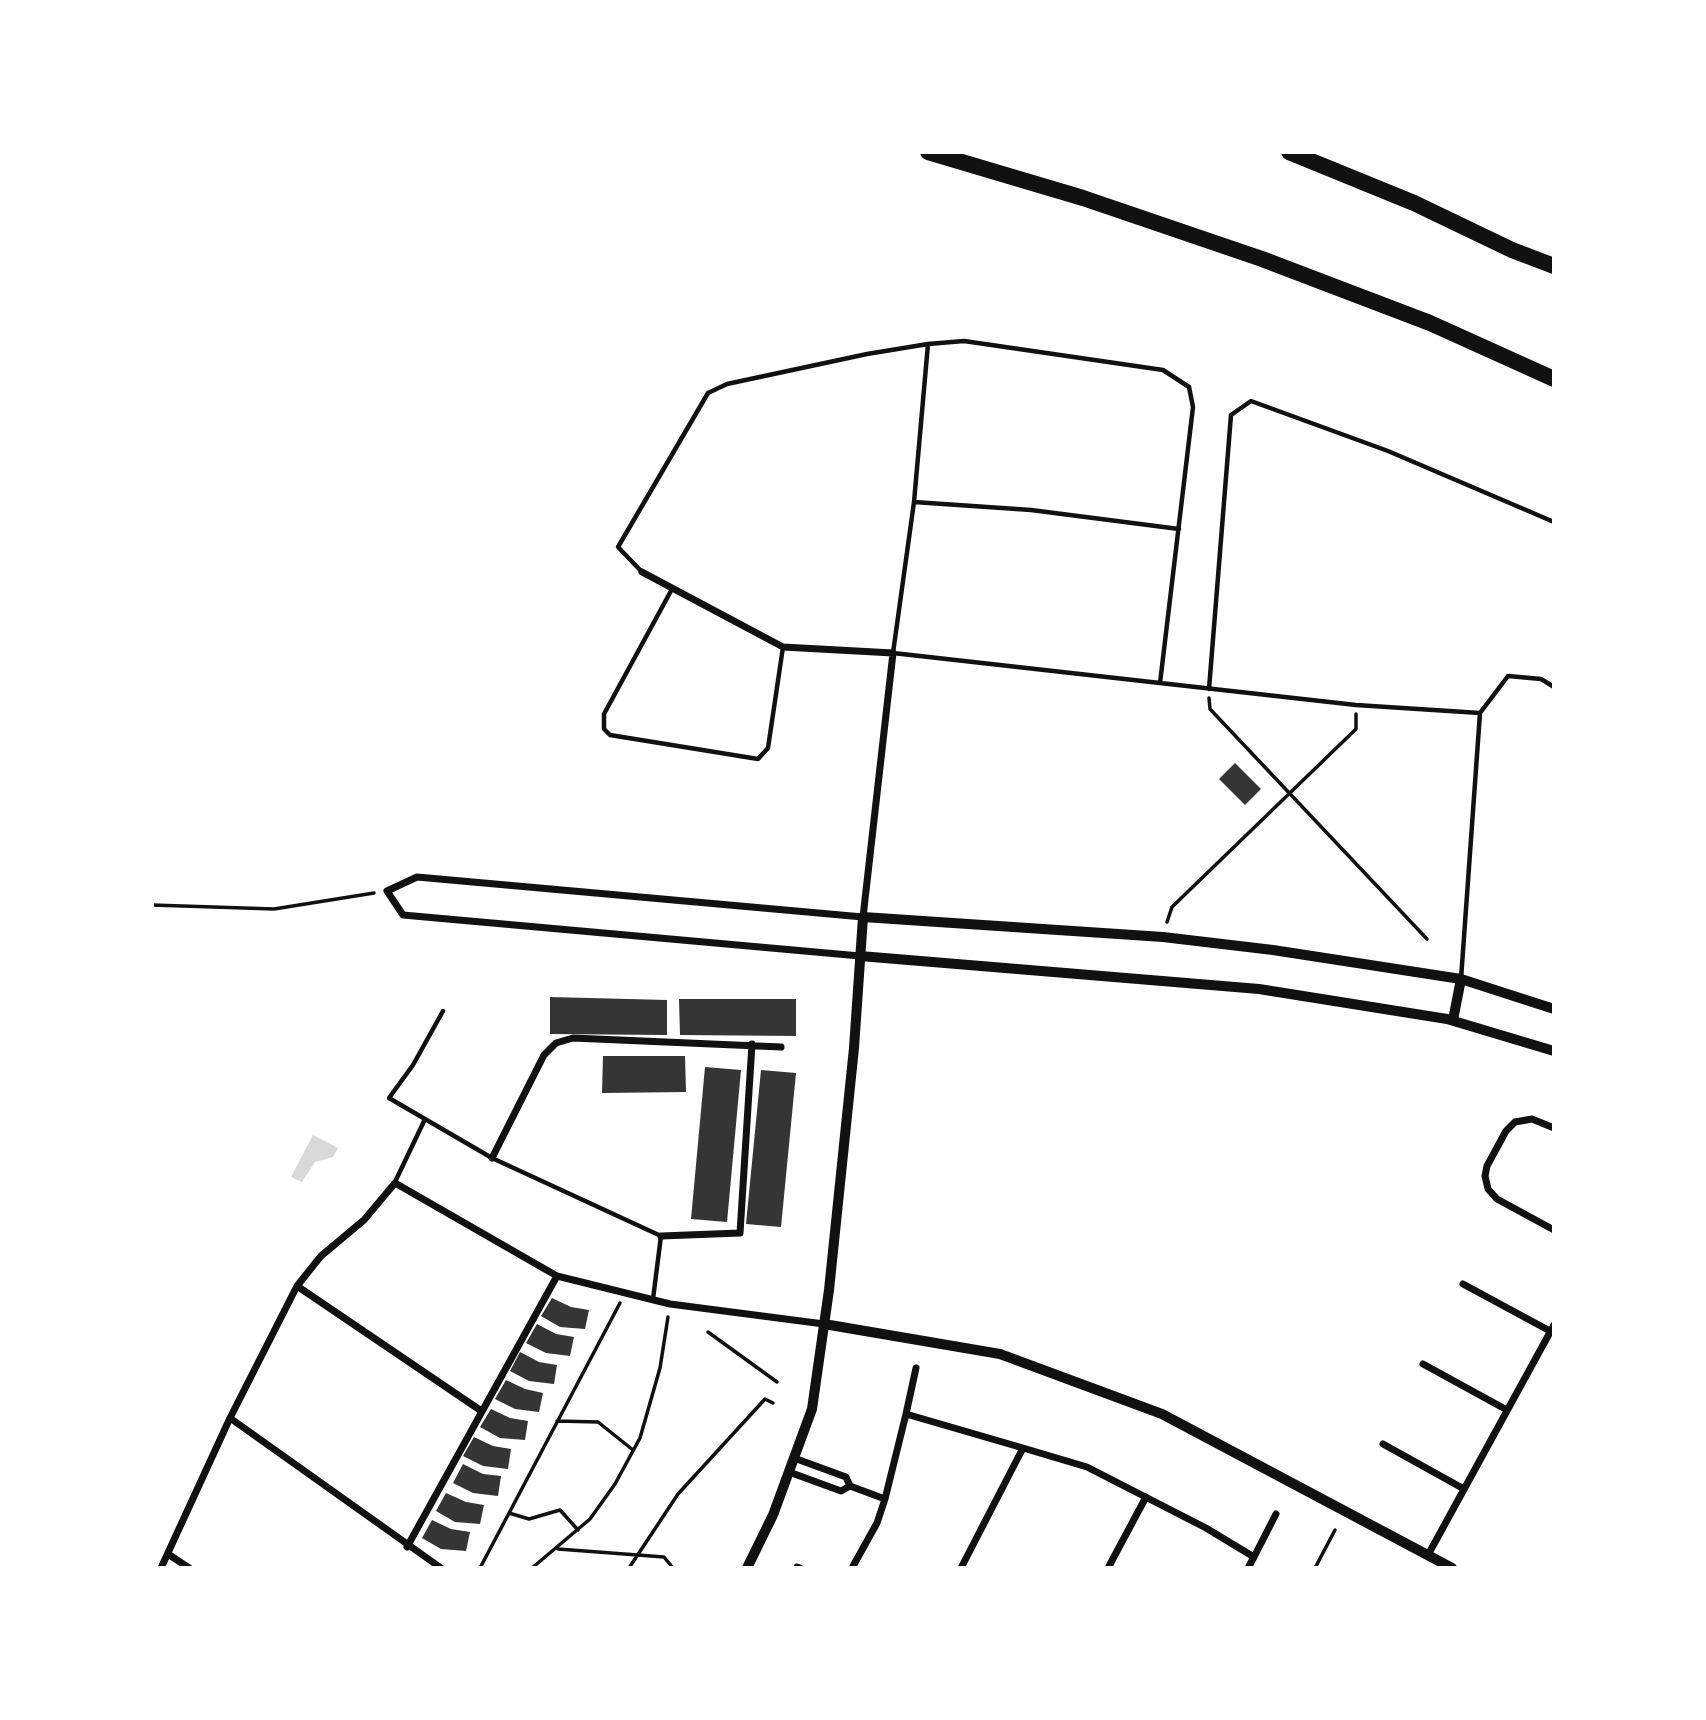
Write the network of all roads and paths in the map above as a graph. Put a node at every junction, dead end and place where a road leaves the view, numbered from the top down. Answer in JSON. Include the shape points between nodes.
{"nodes":[{"id":1,"x":928,"y":152,"type":"edge"},
{"id":2,"x":1290,"y":152,"type":"edge"},
{"id":3,"x":1554,"y":266,"type":"edge"},
{"id":4,"x":928,"y":344,"type":"junction"},
{"id":5,"x":1554,"y":379,"type":"edge"},
{"id":6,"x":914,"y":502,"type":"junction"},
{"id":7,"x":1554,"y":522,"type":"edge"},
{"id":8,"x":1179,"y":529,"type":"junction"},
{"id":9,"x":642,"y":572,"type":"joint"},
{"id":10,"x":672,"y":589,"type":"junction"},
{"id":11,"x":783,"y":647,"type":"junction"},
{"id":12,"x":893,"y":653,"type":"junction"},
{"id":13,"x":1160,"y":682,"type":"junction"},
{"id":14,"x":1554,"y":687,"type":"edge"},
{"id":15,"x":1209,"y":690,"type":"junction"},
{"id":16,"x":1356,"y":705,"type":"junction"},
{"id":17,"x":1480,"y":713,"type":"junction"},
{"id":18,"x":1292,"y":793,"type":"junction"},
{"id":19,"x":387,"y":891,"type":"junction"},
{"id":20,"x":152,"y":905,"type":"edge"},
{"id":21,"x":863,"y":917,"type":"junction"},
{"id":22,"x":1163,"y":937,"type":"junction"},
{"id":23,"x":1427,"y":939,"type":"dead end"},
{"id":24,"x":860,"y":956,"type":"junction"},
{"id":25,"x":1461,"y":979,"type":"junction"},
{"id":26,"x":1554,"y":1009,"type":"edge"},
{"id":27,"x":443,"y":1011,"type":"dead end"},
{"id":28,"x":1453,"y":1020,"type":"junction"},
{"id":29,"x":752,"y":1044,"type":"junction"},
{"id":30,"x":781,"y":1046,"type":"dead end"},
{"id":31,"x":1554,"y":1051,"type":"edge"},
{"id":32,"x":425,"y":1119,"type":"junction"},
{"id":33,"x":1554,"y":1128,"type":"edge"},
{"id":34,"x":492,"y":1158,"type":"junction"},
{"id":35,"x":395,"y":1183,"type":"junction"},
{"id":36,"x":1554,"y":1230,"type":"edge"},
{"id":37,"x":661,"y":1236,"type":"junction"},
{"id":38,"x":556,"y":1276,"type":"junction"},
{"id":39,"x":1463,"y":1283,"type":"dead end"},
{"id":40,"x":297,"y":1286,"type":"junction"},
{"id":41,"x":624,"y":1295,"type":"junction"},
{"id":42,"x":652,"y":1300,"type":"junction"},
{"id":43,"x":670,"y":1304,"type":"junction"},
{"id":44,"x":824,"y":1324,"type":"junction"},
{"id":45,"x":1552,"y":1328,"type":"edge"},
{"id":46,"x":708,"y":1332,"type":"dead end"},
{"id":47,"x":1423,"y":1364,"type":"dead end"},
{"id":48,"x":916,"y":1368,"type":"dead end"},
{"id":49,"x":777,"y":1382,"type":"dead end"},
{"id":50,"x":774,"y":1403,"type":"dead end"},
{"id":51,"x":480,"y":1410,"type":"junction"},
{"id":52,"x":1507,"y":1410,"type":"junction"},
{"id":53,"x":906,"y":1414,"type":"junction"},
{"id":54,"x":230,"y":1418,"type":"junction"},
{"id":55,"x":557,"y":1422,"type":"junction"},
{"id":56,"x":1383,"y":1444,"type":"dead end"},
{"id":57,"x":1023,"y":1448,"type":"junction"},
{"id":58,"x":633,"y":1450,"type":"junction"},
{"id":59,"x":794,"y":1458,"type":"junction"},
{"id":60,"x":789,"y":1472,"type":"junction"},
{"id":61,"x":850,"y":1486,"type":"junction"},
{"id":62,"x":1464,"y":1489,"type":"junction"},
{"id":63,"x":1146,"y":1497,"type":"junction"},
{"id":64,"x":885,"y":1499,"type":"junction"},
{"id":65,"x":509,"y":1513,"type":"junction"},
{"id":66,"x":1276,"y":1514,"type":"dead end"},
{"id":67,"x":578,"y":1530,"type":"junction"},
{"id":68,"x":1335,"y":1530,"type":"dead end"},
{"id":69,"x":407,"y":1547,"type":"junction"},
{"id":70,"x":557,"y":1549,"type":"junction"},
{"id":71,"x":168,"y":1554,"type":"junction"},
{"id":72,"x":636,"y":1555,"type":"junction"},
{"id":73,"x":1428,"y":1555,"type":"junction"},
{"id":74,"x":1254,"y":1557,"type":"junction"},
{"id":75,"x":161,"y":1568,"type":"edge"},
{"id":76,"x":189,"y":1568,"type":"edge"},
{"id":77,"x":440,"y":1568,"type":"edge"},
{"id":78,"x":480,"y":1568,"type":"edge"},
{"id":79,"x":532,"y":1568,"type":"edge"},
{"id":80,"x":629,"y":1568,"type":"edge"},
{"id":81,"x":673,"y":1568,"type":"edge"},
{"id":82,"x":747,"y":1568,"type":"edge"},
{"id":83,"x":852,"y":1568,"type":"edge"},
{"id":84,"x":961,"y":1568,"type":"edge"},
{"id":85,"x":1108,"y":1568,"type":"edge"},
{"id":86,"x":1248,"y":1568,"type":"edge"},
{"id":87,"x":1315,"y":1568,"type":"edge"},
{"id":88,"x":1452,"y":1568,"type":"edge"}],
"edges":[{"from":1,"to":5,"type":"highway","via":[[1262,259],[1430,323]]},
{"from":2,"to":3,"type":"highway"},
{"from":4,"to":6,"type":"lane"},
{"from":4,"to":8,"type":"lane","via":[[964,341],[1163,370],[1189,387],[1193,407]]},
{"from":4,"to":9,"type":"lane","via":[[727,384],[708,393],[618,547]]},
{"from":6,"to":8,"type":"lane","via":[[1031,510]]},
{"from":6,"to":12,"type":"lane"},
{"from":7,"to":15,"type":"lane","via":[[1251,401],[1231,415]]},
{"from":8,"to":13,"type":"lane"},
{"from":9,"to":10,"type":"street"},
{"from":10,"to":11,"type":"street"},
{"from":10,"to":11,"type":"lane","via":[[604,714],[604,729],[610,735],[758,759],[768,748]]},
{"from":11,"to":12,"type":"street"},
{"from":12,"to":13,"type":"lane"},
{"from":12,"to":21,"type":"street"},
{"from":13,"to":15,"type":"lane"},
{"from":14,"to":17,"type":"lane","via":[[1541,679],[1508,676]]},
{"from":15,"to":16,"type":"lane"},
{"from":15,"to":18,"type":"path","via":[[1210,709]]},
{"from":16,"to":17,"type":"lane"},
{"from":16,"to":18,"type":"path","via":[[1356,729]]},
{"from":17,"to":25,"type":"lane"},
{"from":18,"to":22,"type":"path","via":[[1172,907]]},
{"from":18,"to":23,"type":"path"},
{"from":19,"to":20,"type":"path","via":[[274,909]]},
{"from":19,"to":21,"type":"street","via":[[417,877]]},
{"from":19,"to":24,"type":"street","via":[[403,915]]},
{"from":21,"to":22,"type":"street"},
{"from":21,"to":24,"type":"street"},
{"from":22,"to":25,"type":"street"},
{"from":24,"to":28,"type":"street","via":[[1259,989]]},
{"from":24,"to":44,"type":"street"},
{"from":25,"to":26,"type":"street"},
{"from":25,"to":28,"type":"street"},
{"from":27,"to":32,"type":"lane","via":[[389,1098]]},
{"from":28,"to":31,"type":"street"},
{"from":29,"to":30,"type":"street"},
{"from":29,"to":34,"type":"street","via":[[573,1038],[556,1043],[544,1055]]},
{"from":29,"to":37,"type":"street","via":[[740,1233]]},
{"from":32,"to":34,"type":"lane"},
{"from":32,"to":35,"type":"lane"},
{"from":33,"to":36,"type":"street","via":[[1535,1119],[1517,1121],[1506,1131],[1485,1169],[1490,1192],[1500,1201]]},
{"from":34,"to":37,"type":"lane"},
{"from":35,"to":38,"type":"street"},
{"from":35,"to":40,"type":"street"},
{"from":37,"to":42,"type":"lane"},
{"from":38,"to":41,"type":"street"},
{"from":38,"to":51,"type":"street"},
{"from":39,"to":45,"type":"street"},
{"from":40,"to":51,"type":"street"},
{"from":40,"to":54,"type":"street"},
{"from":41,"to":42,"type":"street"},
{"from":41,"to":55,"type":"path"},
{"from":42,"to":43,"type":"street"},
{"from":43,"to":44,"type":"street"},
{"from":43,"to":58,"type":"path","via":[[660,1367]]},
{"from":44,"to":59,"type":"street","via":[[812,1409]]},
{"from":44,"to":73,"type":"street","via":[[1000,1354],[1163,1414]]},
{"from":45,"to":52,"type":"street"},
{"from":46,"to":49,"type":"path"},
{"from":47,"to":52,"type":"street"},
{"from":48,"to":53,"type":"street"},
{"from":50,"to":72,"type":"path","via":[[765,1399],[723,1444],[678,1494]]},
{"from":51,"to":69,"type":"street"},
{"from":52,"to":62,"type":"street"},
{"from":53,"to":57,"type":"street"},
{"from":53,"to":64,"type":"street"},
{"from":54,"to":69,"type":"street"},
{"from":54,"to":71,"type":"street"},
{"from":55,"to":58,"type":"path","via":[[597,1422]]},
{"from":55,"to":65,"type":"path"},
{"from":56,"to":62,"type":"street"},
{"from":57,"to":63,"type":"street","via":[[1087,1467]]},
{"from":57,"to":84,"type":"street"},
{"from":58,"to":67,"type":"path","via":[[609,1492]]},
{"from":59,"to":60,"type":"street"},
{"from":59,"to":61,"type":"street","via":[[846,1477]]},
{"from":60,"to":61,"type":"street","via":[[841,1491]]},
{"from":60,"to":82,"type":"street"},
{"from":61,"to":64,"type":"street"},
{"from":62,"to":73,"type":"street"},
{"from":63,"to":74,"type":"street"},
{"from":63,"to":85,"type":"street"},
{"from":64,"to":83,"type":"street"},
{"from":65,"to":67,"type":"path","via":[[529,1518],[560,1510]]},
{"from":65,"to":78,"type":"path"},
{"from":66,"to":74,"type":"street"},
{"from":67,"to":70,"type":"path"},
{"from":68,"to":87,"type":"path"},
{"from":69,"to":77,"type":"street"},
{"from":70,"to":72,"type":"path"},
{"from":70,"to":79,"type":"path"},
{"from":71,"to":75,"type":"street"},
{"from":71,"to":76,"type":"street"},
{"from":72,"to":80,"type":"path"},
{"from":72,"to":81,"type":"path","via":[[664,1557]]},
{"from":73,"to":88,"type":"street"},
{"from":74,"to":86,"type":"street"}]}
